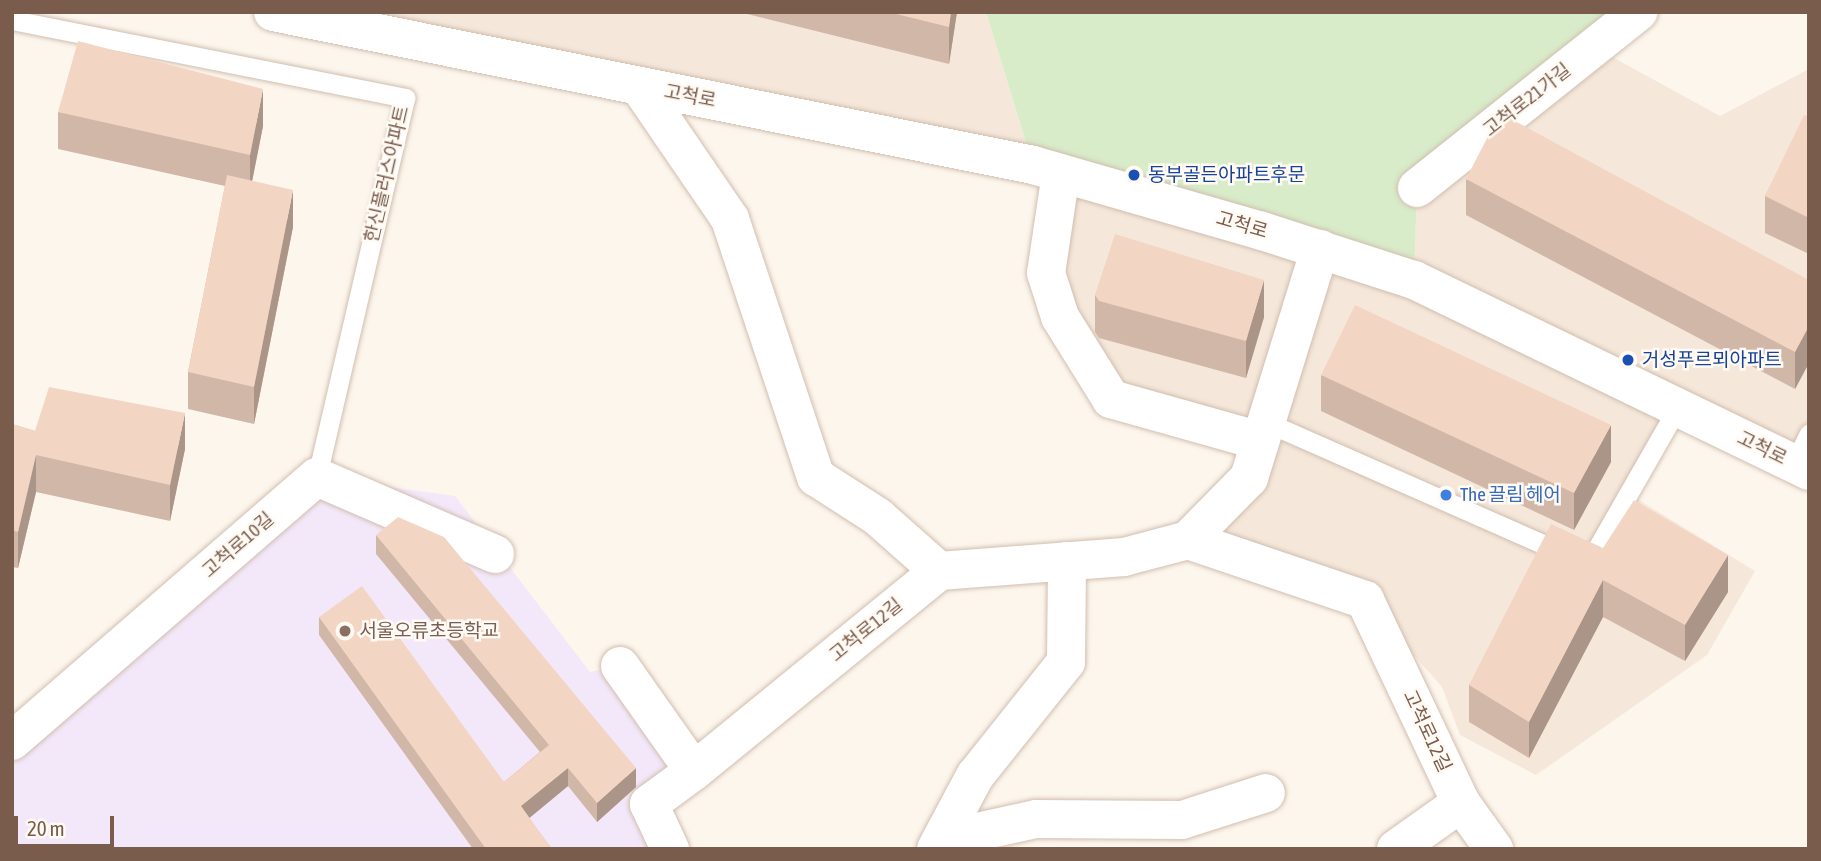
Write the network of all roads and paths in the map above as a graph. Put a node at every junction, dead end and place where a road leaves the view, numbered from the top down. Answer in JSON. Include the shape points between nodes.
{"nodes":[{"id":1,"x":273,"y":12,"type":"edge"},
{"id":2,"x":1638,"y":12,"type":"edge"},
{"id":3,"x":12,"y":20,"type":"edge"},
{"id":4,"x":639,"y":86,"type":"junction"},
{"id":5,"x":1061,"y":173,"type":"junction"},
{"id":6,"x":1417,"y":188,"type":"dead end"},
{"id":7,"x":1320,"y":249,"type":"junction"},
{"id":8,"x":1678,"y":407,"type":"junction"},
{"id":9,"x":1263,"y":431,"type":"junction"},
{"id":10,"x":1804,"y":456,"type":"edge"},
{"id":11,"x":317,"y":477,"type":"junction"},
{"id":12,"x":1188,"y":540,"type":"junction"},
{"id":13,"x":495,"y":554,"type":"dead end"},
{"id":14,"x":1067,"y":561,"type":"junction"},
{"id":15,"x":939,"y":571,"type":"junction"},
{"id":16,"x":620,"y":666,"type":"dead end"},
{"id":17,"x":17,"y":725,"type":"edge"},
{"id":18,"x":694,"y":771,"type":"junction"},
{"id":19,"x":1266,"y":793,"type":"dead end"},
{"id":20,"x":1461,"y":803,"type":"junction"},
{"id":21,"x":940,"y":844,"type":"edge"},
{"id":22,"x":670,"y":849,"type":"edge"},
{"id":23,"x":1396,"y":849,"type":"edge"},
{"id":24,"x":1494,"y":849,"type":"edge"}],
"edges":[{"from":1,"to":4,"type":"street","name":"고척로"},
{"from":2,"to":6,"type":"street","name":"고척로21가길"},
{"from":3,"to":11,"type":"lane","name":"한신플러스아파트","via":[[405,98]]},
{"from":4,"to":5,"type":"street","name":"고척로"},
{"from":4,"to":15,"type":"street","name":"고척로","via":[[730,219],[816,477],[878,516]]},
{"from":5,"to":7,"type":"street","name":"고척로"},
{"from":5,"to":9,"type":"street","via":[[1046,273],[1060,317],[1111,398]]},
{"from":7,"to":8,"type":"street","name":"고척로","via":[[1414,279]]},
{"from":7,"to":9,"type":"street"},
{"from":8,"to":9,"type":"lane","via":[[1588,564]]},
{"from":8,"to":10,"type":"street","name":"고척로"},
{"from":9,"to":12,"type":"street","via":[[1248,478]]},
{"from":11,"to":13,"type":"street"},
{"from":11,"to":17,"type":"street","name":"고척로10길"},
{"from":12,"to":14,"type":"street","via":[[1124,557]]},
{"from":12,"to":20,"type":"street","name":"고척로12길","via":[[1365,600]]},
{"from":14,"to":15,"type":"street"},
{"from":14,"to":21,"type":"street","via":[[1066,662],[975,776]]},
{"from":15,"to":18,"type":"street","name":"고척로12길"},
{"from":16,"to":18,"type":"street"},
{"from":18,"to":22,"type":"street","name":"고척로12길","via":[[649,804]]},
{"from":19,"to":21,"type":"street","via":[[1182,820],[1036,819]]},
{"from":20,"to":23,"type":"street"},
{"from":20,"to":24,"type":"street","name":"고척로12길"}]}
